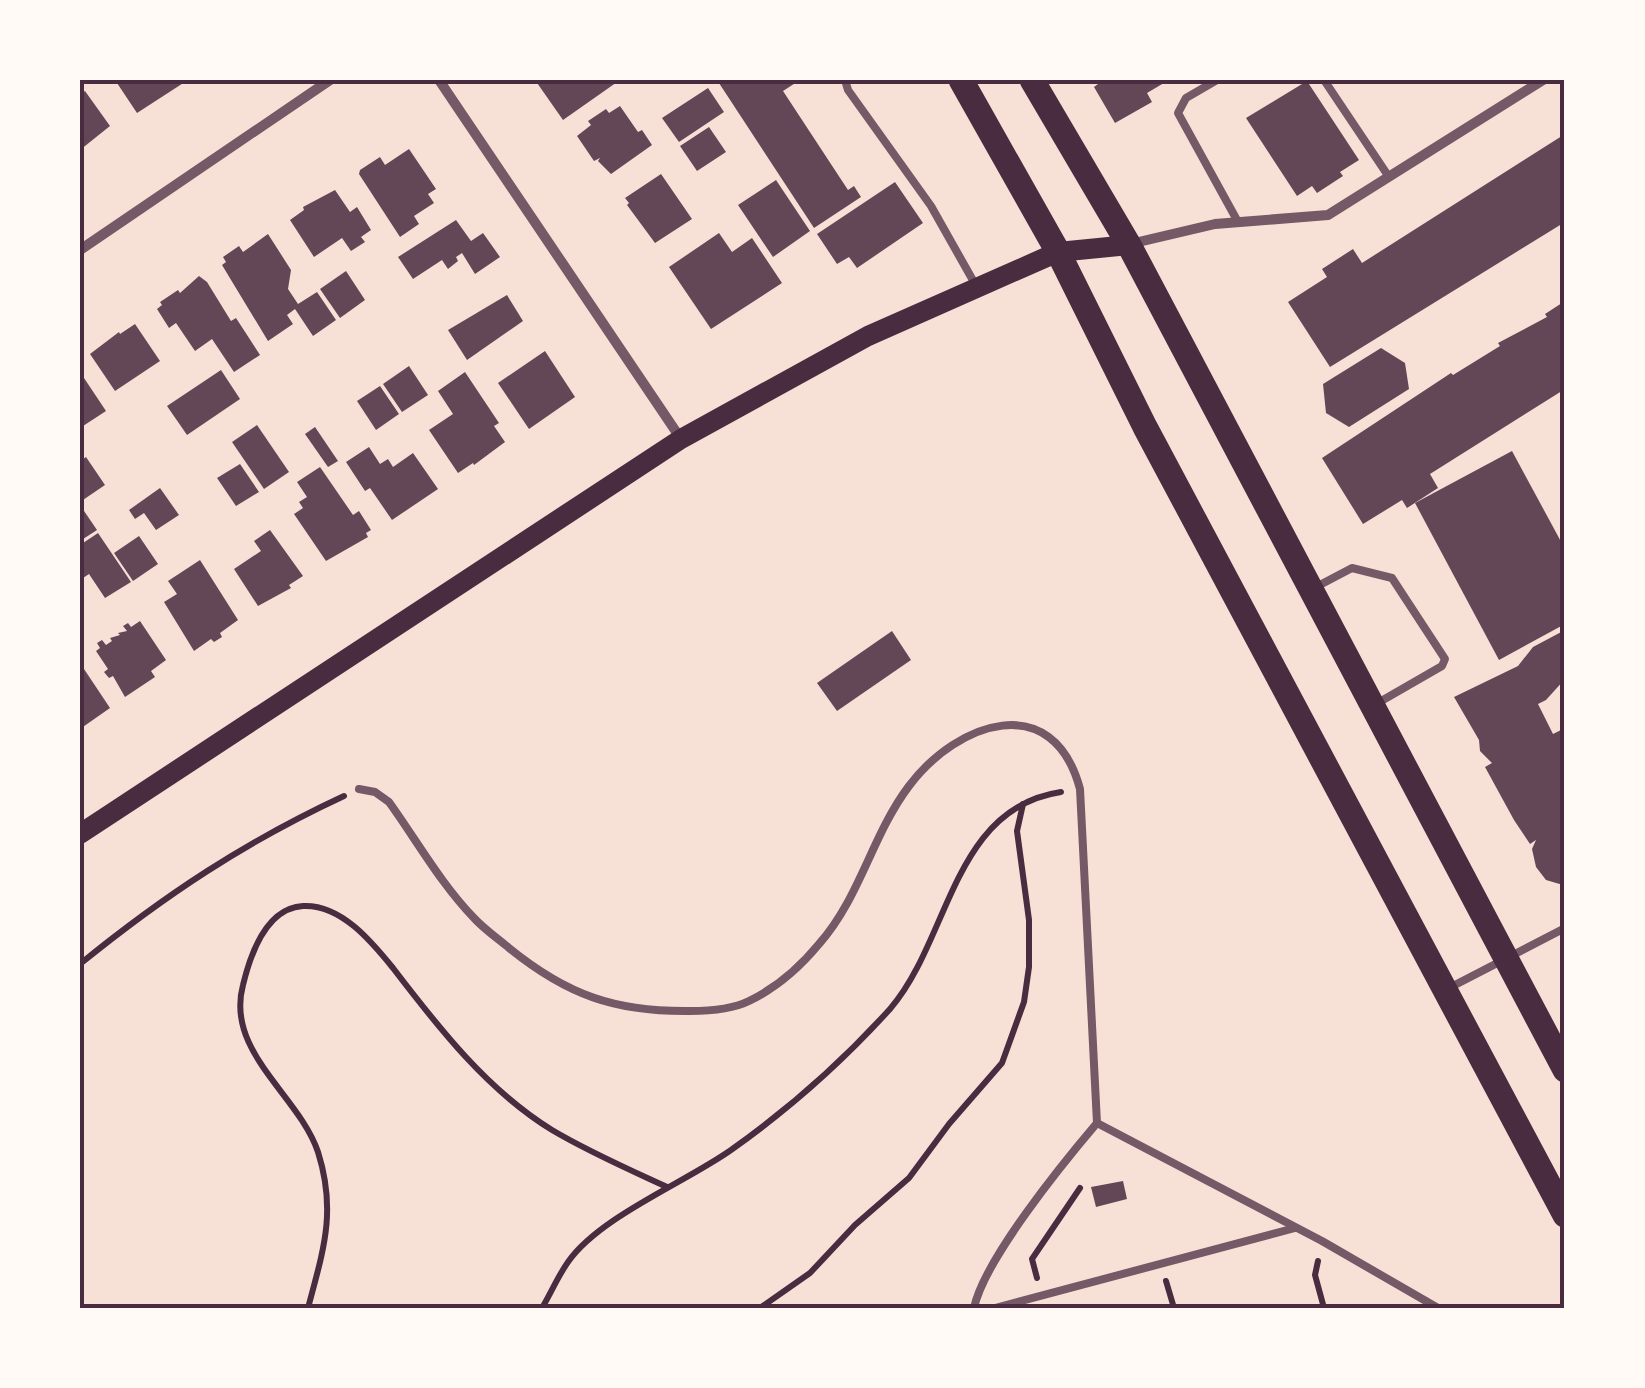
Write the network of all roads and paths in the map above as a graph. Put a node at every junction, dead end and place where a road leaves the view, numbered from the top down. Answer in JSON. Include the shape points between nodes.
{"nodes":[{"id":1,"x":330,"y":80,"type":"edge"},
{"id":2,"x":438,"y":80,"type":"edge"},
{"id":3,"x":845,"y":80,"type":"edge"},
{"id":4,"x":960,"y":80,"type":"edge"},
{"id":5,"x":1032,"y":80,"type":"edge"},
{"id":6,"x":1217,"y":80,"type":"edge"},
{"id":7,"x":1324,"y":80,"type":"edge"},
{"id":8,"x":1543,"y":80,"type":"edge"},
{"id":9,"x":1389,"y":177,"type":"junction"},
{"id":10,"x":1238,"y":222,"type":"junction"},
{"id":11,"x":1130,"y":245,"type":"junction"},
{"id":12,"x":80,"y":250,"type":"edge"},
{"id":13,"x":1058,"y":252,"type":"junction"},
{"id":14,"x":977,"y":288,"type":"junction"},
{"id":15,"x":681,"y":439,"type":"junction"},
{"id":16,"x":1311,"y":590,"type":"junction"},
{"id":17,"x":1372,"y":706,"type":"junction"},
{"id":18,"x":359,"y":789,"type":"joint"},
{"id":19,"x":1080,"y":789,"type":"junction"},
{"id":20,"x":1024,"y":803,"type":"junction"},
{"id":21,"x":80,"y":834,"type":"edge"},
{"id":22,"x":1565,"y":928,"type":"edge"},
{"id":23,"x":1506,"y":958,"type":"junction"},
{"id":24,"x":80,"y":964,"type":"edge"},
{"id":25,"x":1445,"y":990,"type":"junction"},
{"id":26,"x":1565,"y":1070,"type":"edge"},
{"id":27,"x":1096,"y":1123,"type":"junction"},
{"id":28,"x":667,"y":1187,"type":"junction"},
{"id":29,"x":1080,"y":1188,"type":"dead end"},
{"id":30,"x":1565,"y":1215,"type":"edge"},
{"id":31,"x":1295,"y":1228,"type":"junction"},
{"id":32,"x":1322,"y":1240,"type":"junction"},
{"id":33,"x":1160,"y":1264,"type":"junction"},
{"id":34,"x":1054,"y":1273,"type":"dead end"},
{"id":35,"x":308,"y":1308,"type":"edge"},
{"id":36,"x":542,"y":1308,"type":"edge"},
{"id":37,"x":760,"y":1308,"type":"edge"},
{"id":38,"x":974,"y":1308,"type":"edge"},
{"id":39,"x":995,"y":1308,"type":"edge"},
{"id":40,"x":1174,"y":1308,"type":"edge"},
{"id":41,"x":1324,"y":1308,"type":"edge"},
{"id":42,"x":1438,"y":1308,"type":"edge"}],
"edges":[{"from":1,"to":12,"type":"street"},
{"from":2,"to":15,"type":"street"},
{"from":3,"to":14,"type":"lane","via":[[931,206]]},
{"from":4,"to":13,"type":"main road"},
{"from":5,"to":11,"type":"main road"},
{"from":6,"to":10,"type":"lane","via":[[1186,98],[1178,113]]},
{"from":7,"to":9,"type":"lane"},
{"from":8,"to":9,"type":"street"},
{"from":9,"to":10,"type":"street","via":[[1328,216]]},
{"from":10,"to":11,"type":"street"},
{"from":11,"to":13,"type":"main road"},
{"from":11,"to":16,"type":"main road"},
{"from":13,"to":14,"type":"main road"},
{"from":13,"to":25,"type":"main road"},
{"from":14,"to":15,"type":"main road","via":[[868,336]]},
{"from":15,"to":21,"type":"main road"},
{"from":16,"to":17,"type":"main road"},
{"from":16,"to":17,"type":"lane","via":[[1352,568],[1392,578],[1446,658]]},
{"from":17,"to":23,"type":"main road"},
{"from":18,"to":19,"type":"lane","via":[[388,802],[476,922],[525,961],[602,1003],[675,1011],[747,1002],[790,974],[851,898],[909,785],[970,734],[1001,724],[1034,728],[1073,763]]},
{"from":18,"to":24,"type":"path","via":[[241,848]]},
{"from":19,"to":20,"type":"path"},
{"from":19,"to":27,"type":"lane"},
{"from":20,"to":28,"type":"path","via":[[967,858],[926,955],[890,1008],[783,1112]]},
{"from":20,"to":37,"type":"path","via":[[1017,831],[1029,967],[1002,1064],[909,1178],[810,1274]]},
{"from":22,"to":23,"type":"lane"},
{"from":23,"to":25,"type":"lane"},
{"from":23,"to":26,"type":"main road"},
{"from":25,"to":30,"type":"main road"},
{"from":27,"to":31,"type":"lane"},
{"from":27,"to":38,"type":"lane","via":[[978,1287]]},
{"from":28,"to":35,"type":"path","via":[[524,1110],[449,1038],[353,924],[302,906],[280,914],[264,932],[238,1001],[244,1034],[317,1148],[327,1188],[321,1269]]},
{"from":28,"to":36,"type":"path","via":[[570,1259]]},
{"from":29,"to":34,"type":"path","via":[[1032,1260],[1037,1278]]},
{"from":31,"to":32,"type":"lane"},
{"from":31,"to":33,"type":"lane"},
{"from":32,"to":41,"type":"path","via":[[1315,1275]]},
{"from":32,"to":42,"type":"lane"},
{"from":33,"to":39,"type":"lane"},
{"from":33,"to":40,"type":"path"}]}
